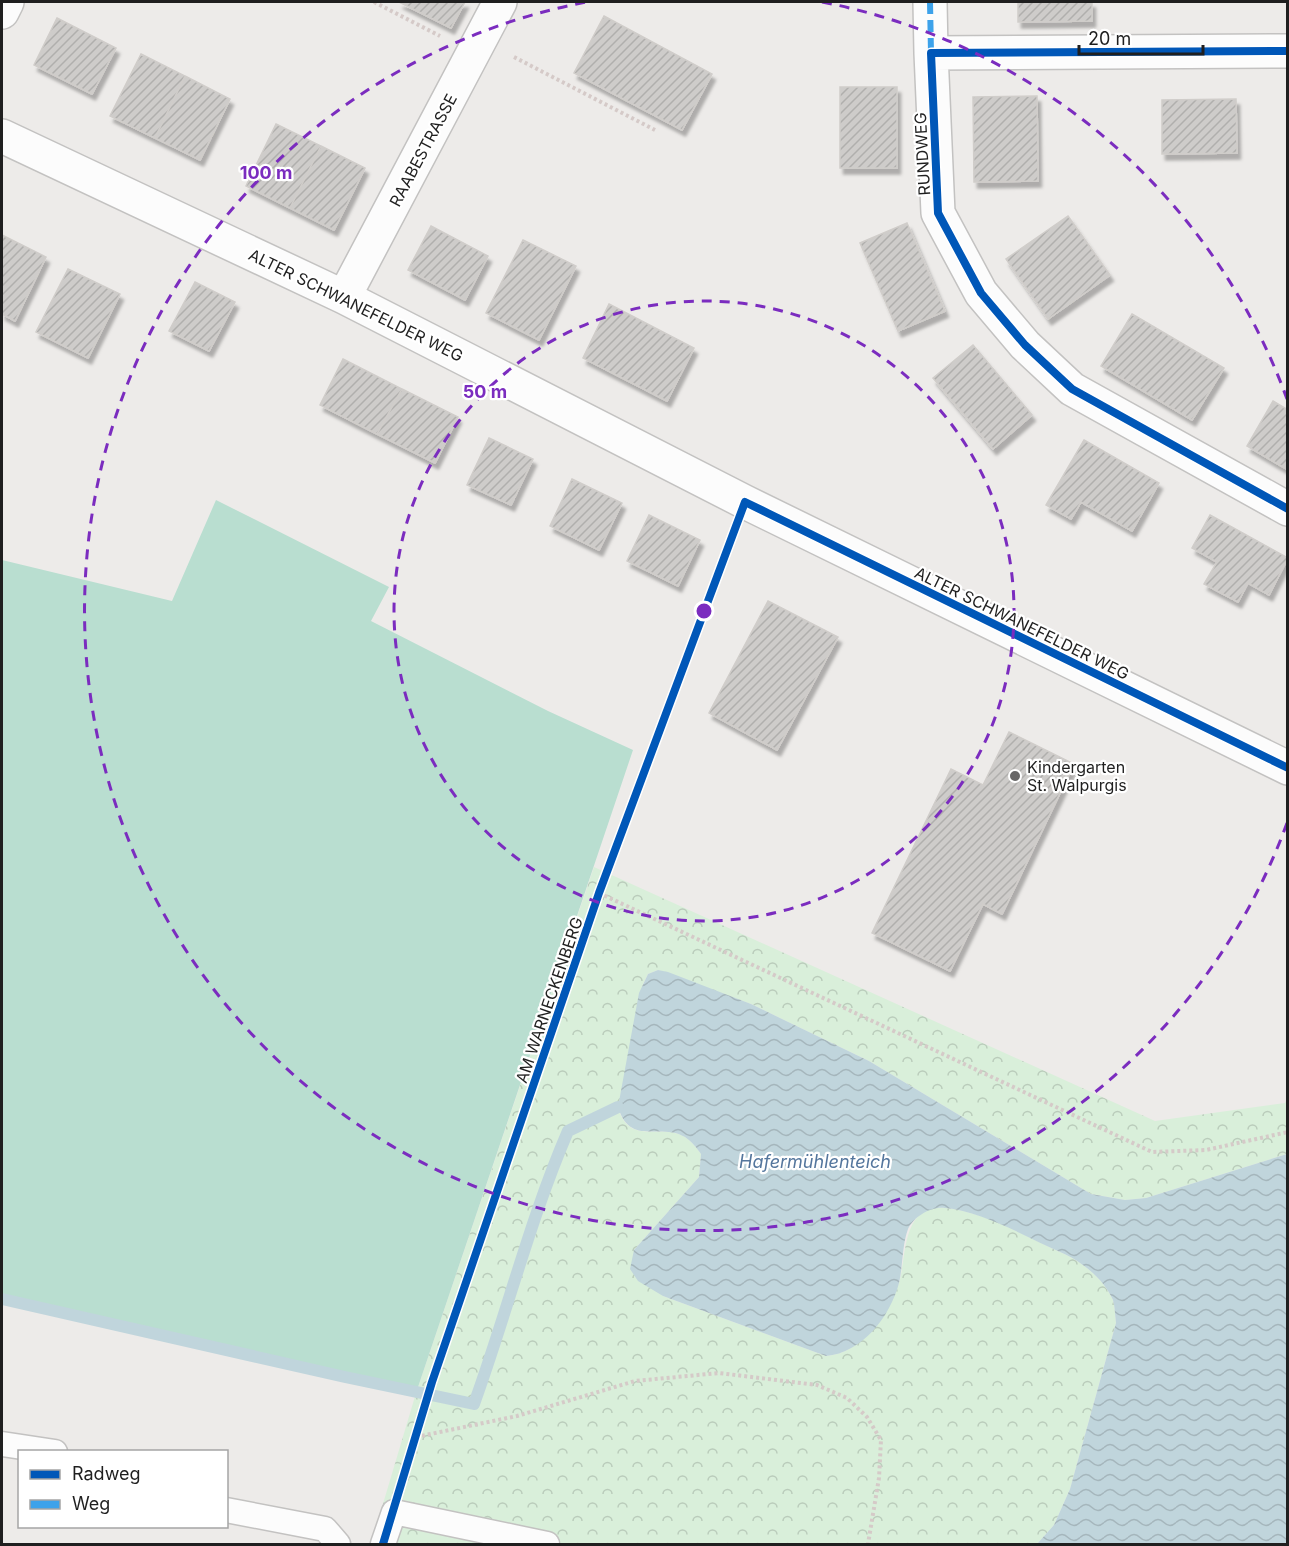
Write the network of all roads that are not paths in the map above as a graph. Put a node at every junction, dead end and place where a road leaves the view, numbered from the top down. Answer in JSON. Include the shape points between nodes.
{"nodes":[{"id":1,"x":7,"y":2,"type":"edge"},
{"id":2,"x":500,"y":2,"type":"edge"},
{"id":3,"x":930,"y":2,"type":"edge"},
{"id":4,"x":2,"y":12,"type":"edge"},
{"id":5,"x":1287,"y":51,"type":"edge"},
{"id":6,"x":931,"y":53,"type":"junction"},
{"id":7,"x":2,"y":136,"type":"edge"},
{"id":8,"x":344,"y":297,"type":"junction"},
{"id":9,"x":1287,"y":509,"type":"edge"},
{"id":10,"x":1287,"y":768,"type":"edge"},
{"id":11,"x":2,"y":1444,"type":"edge"},
{"id":12,"x":42,"y":1450,"type":"edge"},
{"id":13,"x":228,"y":1510,"type":"edge"},
{"id":14,"x":338,"y":1545,"type":"edge"},
{"id":15,"x":383,"y":1545,"type":"edge"},
{"id":16,"x":548,"y":1545,"type":"edge"}],
"edges":[{"from":1,"to":4,"type":"street"},
{"from":2,"to":8,"type":"street","name":"RAABESTRASSE"},
{"from":3,"to":6,"type":"street","name":"RUNDWEG"},
{"from":5,"to":6,"type":"street"},
{"from":6,"to":9,"type":"street","name":"RUNDWEG","via":[[938,213],[981,293],[1025,345],[1072,389]]},
{"from":7,"to":8,"type":"street","name":"ALTER SCHWANEFELDER WEG"},
{"from":8,"to":10,"type":"street","name":"ALTER SCHWANEFELDER WEG","via":[[745,502]]},
{"from":11,"to":12,"type":"lane"},
{"from":13,"to":14,"type":"lane","via":[[325,1529]]},
{"from":15,"to":16,"type":"lane","via":[[393,1512]]}]}
